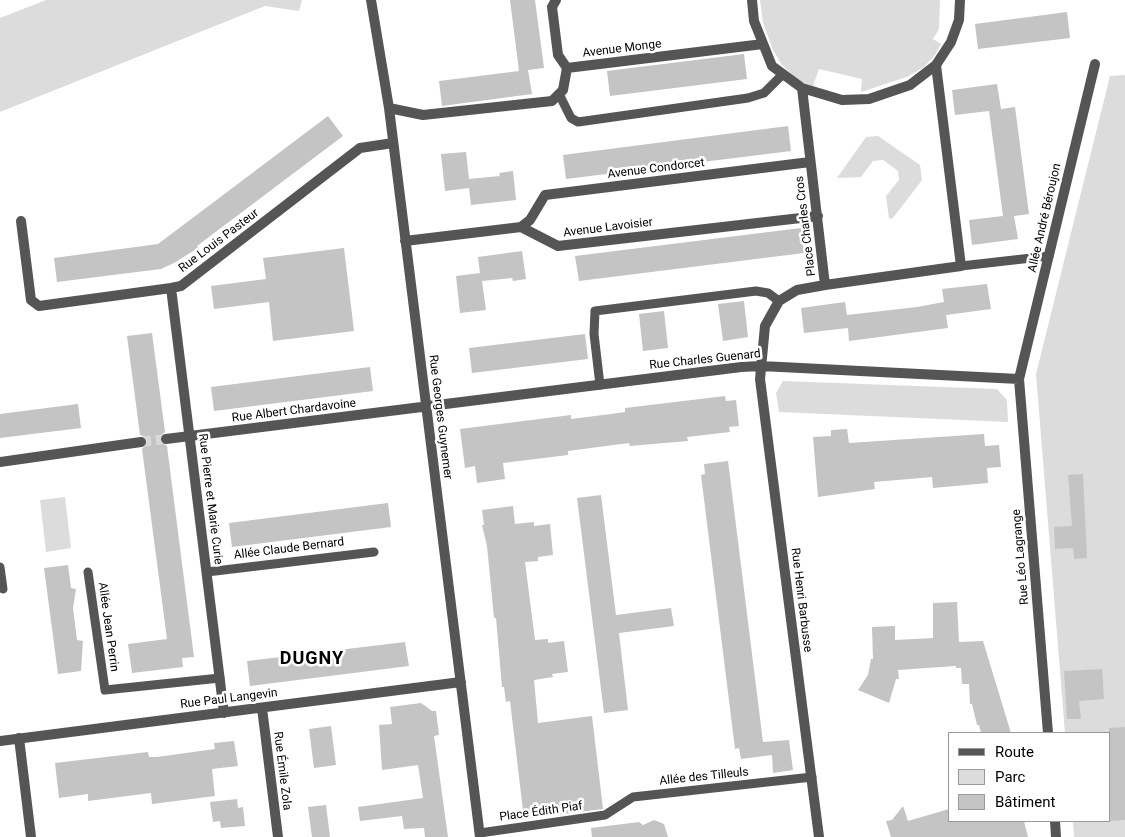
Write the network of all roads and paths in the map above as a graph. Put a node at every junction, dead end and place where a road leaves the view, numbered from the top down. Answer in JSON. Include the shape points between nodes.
{"nodes":[{"id":1,"x":371,"y":0,"type":"edge"},
{"id":2,"x":556,"y":0,"type":"edge"},
{"id":3,"x":752,"y":0,"type":"edge"},
{"id":4,"x":960,"y":0,"type":"edge"},
{"id":5,"x":763,"y":44,"type":"junction"},
{"id":6,"x":1095,"y":64,"type":"dead end"},
{"id":7,"x":936,"y":65,"type":"junction"},
{"id":8,"x":567,"y":68,"type":"junction"},
{"id":9,"x":783,"y":74,"type":"junction"},
{"id":10,"x":802,"y":88,"type":"junction"},
{"id":11,"x":560,"y":94,"type":"junction"},
{"id":12,"x":389,"y":108,"type":"junction"},
{"id":13,"x":393,"y":143,"type":"junction"},
{"id":14,"x":810,"y":162,"type":"junction"},
{"id":15,"x":818,"y":216,"type":"junction"},
{"id":16,"x":22,"y":220,"type":"dead end"},
{"id":17,"x":521,"y":227,"type":"junction"},
{"id":18,"x":405,"y":241,"type":"junction"},
{"id":19,"x":1049,"y":256,"type":"junction"},
{"id":20,"x":961,"y":266,"type":"junction"},
{"id":21,"x":825,"y":285,"type":"junction"},
{"id":22,"x":171,"y":288,"type":"junction"},
{"id":23,"x":779,"y":301,"type":"junction"},
{"id":24,"x":761,"y":366,"type":"junction"},
{"id":25,"x":1019,"y":379,"type":"junction"},
{"id":26,"x":600,"y":385,"type":"junction"},
{"id":27,"x":426,"y":406,"type":"junction"},
{"id":28,"x":190,"y":437,"type":"junction"},
{"id":29,"x":166,"y":439,"type":"tunnel mouth"},
{"id":30,"x":141,"y":442,"type":"tunnel mouth"},
{"id":31,"x":0,"y":462,"type":"edge"},
{"id":32,"x":374,"y":552,"type":"dead end"},
{"id":33,"x":0,"y":566,"type":"edge"},
{"id":34,"x":88,"y":572,"type":"dead end"},
{"id":35,"x":207,"y":572,"type":"junction"},
{"id":36,"x":3,"y":589,"type":"dead end"},
{"id":37,"x":220,"y":678,"type":"junction"},
{"id":38,"x":461,"y":682,"type":"junction"},
{"id":39,"x":262,"y":708,"type":"junction"},
{"id":40,"x":224,"y":713,"type":"junction"},
{"id":41,"x":1048,"y":732,"type":"edge"},
{"id":42,"x":19,"y":738,"type":"junction"},
{"id":43,"x":0,"y":741,"type":"edge"},
{"id":44,"x":812,"y":778,"type":"junction"},
{"id":45,"x":605,"y":815,"type":"joint"},
{"id":46,"x":1055,"y":822,"type":"edge"},
{"id":47,"x":480,"y":835,"type":"edge"},
{"id":48,"x":31,"y":837,"type":"edge"},
{"id":49,"x":278,"y":837,"type":"edge"},
{"id":50,"x":819,"y":837,"type":"edge"},
{"id":51,"x":1056,"y":837,"type":"edge"}],
"edges":[{"from":1,"to":12,"type":"street","name":"Rue Georges Guynemer"},
{"from":2,"to":8,"type":"street","via":[[552,7],[558,55]]},
{"from":3,"to":5,"type":"street","via":[[754,20]]},
{"from":4,"to":7,"type":"street","via":[[959,20],[951,42]]},
{"from":5,"to":8,"type":"street","name":"Avenue Monge"},
{"from":5,"to":9,"type":"street","via":[[772,66]]},
{"from":6,"to":19,"type":"street","name":"Allée André Béroujon"},
{"from":7,"to":10,"type":"street","via":[[910,85],[869,99],[842,100]]},
{"from":7,"to":20,"type":"street"},
{"from":8,"to":11,"type":"street","name":"Avenue Monge"},
{"from":9,"to":10,"type":"street"},
{"from":9,"to":11,"type":"lane","via":[[764,93],[748,98],[578,122],[571,118]]},
{"from":10,"to":14,"type":"street","name":"Place Charles Cros"},
{"from":11,"to":12,"type":"street","via":[[552,101],[423,115]]},
{"from":12,"to":13,"type":"street","name":"Rue Georges Guynemer"},
{"from":13,"to":18,"type":"street","name":"Rue Georges Guynemer"},
{"from":13,"to":22,"type":"street","name":"Rue Louis Pasteur","via":[[360,148],[181,286]]},
{"from":14,"to":15,"type":"street","name":"Place Charles Cros"},
{"from":14,"to":17,"type":"street","name":"Avenue Condorcet","via":[[545,195],[530,220]]},
{"from":15,"to":17,"type":"street","name":"Avenue Lavoisier","via":[[558,246]]},
{"from":15,"to":21,"type":"street","name":"Place Charles Cros"},
{"from":16,"to":22,"type":"street","name":"Rue Louis Pasteur","via":[[31,300],[39,306]]},
{"from":17,"to":18,"type":"street"},
{"from":18,"to":27,"type":"street","name":"Rue Georges Guynemer"},
{"from":19,"to":20,"type":"lane"},
{"from":19,"to":25,"type":"street","name":"Allée André Béroujon"},
{"from":20,"to":21,"type":"street","name":"Place Charles Cros"},
{"from":21,"to":23,"type":"street","via":[[797,290]]},
{"from":22,"to":28,"type":"street","name":"Rue Pierre et Marie Curie"},
{"from":23,"to":24,"type":"street","name":"Rue Henri Barbusse","via":[[765,326]]},
{"from":23,"to":26,"type":"lane","via":[[768,293],[756,292],[595,312],[594,334]]},
{"from":24,"to":25,"type":"street","name":"Rue Charles Guenard"},
{"from":24,"to":26,"type":"street","name":"Rue Charles Guenard"},
{"from":24,"to":44,"type":"street","name":"Rue Henri Barbusse","via":[[760,379]]},
{"from":25,"to":41,"type":"street","name":"Rue Léo Lagrange"},
{"from":26,"to":27,"type":"street","name":"Rue Charles Guenard"},
{"from":27,"to":28,"type":"street","name":"Rue Albert Chardavoine"},
{"from":27,"to":38,"type":"street","name":"Rue Georges Guynemer"},
{"from":28,"to":29,"type":"street","name":"Rue Albert Chardavoine"},
{"from":28,"to":35,"type":"street","name":"Rue Pierre et Marie Curie"},
{"from":30,"to":31,"type":"street"},
{"from":32,"to":35,"type":"lane","name":"Allée Claude Bernard"},
{"from":33,"to":36,"type":"lane"},
{"from":34,"to":37,"type":"lane","name":"Allée Jean Perrin","via":[[105,690]]},
{"from":35,"to":37,"type":"street","name":"Rue Pierre et Marie Curie"},
{"from":37,"to":40,"type":"street","name":"Rue Pierre et Marie Curie"},
{"from":38,"to":39,"type":"street","name":"Rue Paul Langevin"},
{"from":38,"to":47,"type":"street","name":"Rue Georges Guynemer"},
{"from":39,"to":40,"type":"street","name":"Rue Paul Langevin"},
{"from":39,"to":49,"type":"street","name":"Rue Émile Zola"},
{"from":40,"to":42,"type":"street","name":"Rue Paul Langevin"},
{"from":42,"to":43,"type":"street","name":"Rue Paul Langevin"},
{"from":42,"to":48,"type":"street"},
{"from":44,"to":45,"type":"lane","name":"Allée des Tilleuls","via":[[634,797]]},
{"from":44,"to":50,"type":"street","name":"Rue Henri Barbusse"},
{"from":45,"to":47,"type":"lane","name":"Place Édith Piaf"},
{"from":46,"to":51,"type":"street"}]}
